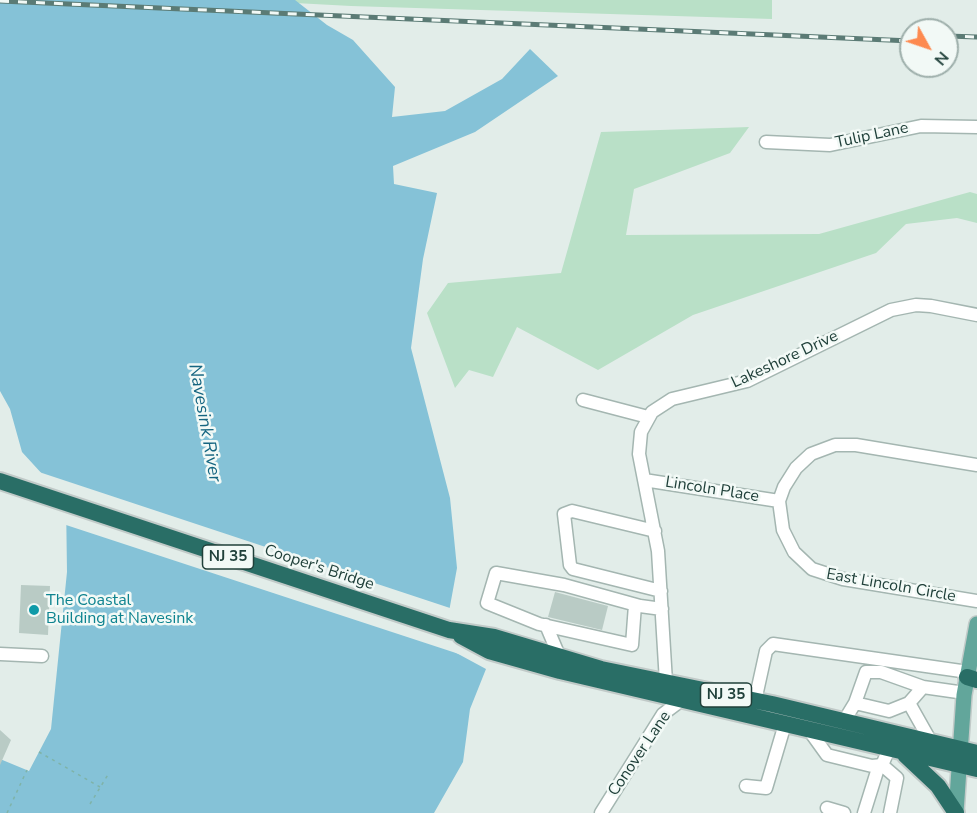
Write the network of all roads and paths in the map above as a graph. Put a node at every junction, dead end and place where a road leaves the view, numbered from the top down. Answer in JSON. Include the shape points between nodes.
{"nodes":[{"id":1,"x":977,"y":127,"type":"edge"},
{"id":2,"x":766,"y":142,"type":"dead end"},
{"id":3,"x":977,"y":315,"type":"edge"},
{"id":4,"x":583,"y":400,"type":"dead end"},
{"id":5,"x":648,"y":417,"type":"junction"},
{"id":6,"x":977,"y":465,"type":"edge"},
{"id":7,"x":644,"y":480,"type":"junction"},
{"id":8,"x":4,"y":483,"type":"edge"},
{"id":9,"x":779,"y":501,"type":"junction"},
{"id":10,"x":655,"y":531,"type":"junction"},
{"id":11,"x":661,"y":591,"type":"junction"},
{"id":12,"x":977,"y":601,"type":"edge"},
{"id":13,"x":635,"y":605,"type":"junction"},
{"id":14,"x":662,"y":609,"type":"junction"},
{"id":15,"x":977,"y":624,"type":"edge"},
{"id":16,"x":546,"y":625,"type":"junction"},
{"id":17,"x":449,"y":630,"type":"junction"},
{"id":18,"x":0,"y":654,"type":"edge"},
{"id":19,"x":42,"y":656,"type":"dead end"},
{"id":20,"x":560,"y":658,"type":"junction"},
{"id":21,"x":969,"y":681,"type":"edge"},
{"id":22,"x":666,"y":682,"type":"junction"},
{"id":23,"x":923,"y":687,"type":"junction"},
{"id":24,"x":683,"y":699,"type":"junction"},
{"id":25,"x":755,"y":701,"type":"junction"},
{"id":26,"x":855,"y":703,"type":"junction"},
{"id":27,"x":909,"y":703,"type":"junction"},
{"id":28,"x":844,"y":721,"type":"junction"},
{"id":29,"x":785,"y":724,"type":"junction"},
{"id":30,"x":809,"y":730,"type":"junction"},
{"id":31,"x":931,"y":742,"type":"junction"},
{"id":32,"x":896,"y":751,"type":"junction"},
{"id":33,"x":39,"y":752,"type":"dead end"},
{"id":34,"x":977,"y":753,"type":"edge"},
{"id":35,"x":960,"y":757,"type":"junction"},
{"id":36,"x":880,"y":765,"type":"junction"},
{"id":37,"x":977,"y":769,"type":"edge"},
{"id":38,"x":27,"y":770,"type":"dead end"},
{"id":39,"x":109,"y":773,"type":"dead end"},
{"id":40,"x":746,"y":786,"type":"dead end"},
{"id":41,"x":100,"y":787,"type":"junction"},
{"id":42,"x":90,"y":804,"type":"dead end"},
{"id":43,"x":827,"y":808,"type":"dead end"},
{"id":44,"x":7,"y":813,"type":"edge"},
{"id":45,"x":601,"y":813,"type":"edge"},
{"id":46,"x":844,"y":813,"type":"edge"},
{"id":47,"x":864,"y":813,"type":"edge"},
{"id":48,"x":890,"y":813,"type":"edge"},
{"id":49,"x":956,"y":813,"type":"edge"}],
"edges":[{"from":1,"to":2,"type":"street","name":"Tulip Lane","via":[[921,126],[830,145]]},
{"from":3,"to":5,"type":"street","name":"Lakeshore Drive","via":[[916,305],[891,310],[747,381],[672,399]]},
{"from":4,"to":5,"type":"street"},
{"from":5,"to":7,"type":"street","via":[[639,443]]},
{"from":6,"to":9,"type":"street","via":[[835,445],[811,454],[796,468]]},
{"from":7,"to":9,"type":"street","name":"Lincoln Place"},
{"from":7,"to":10,"type":"street"},
{"from":8,"to":17,"type":"highway","name":"Cooper's Bridge","number":"NJ 35"},
{"from":9,"to":12,"type":"street","name":"East Lincoln Circle","via":[[783,530],[794,552],[812,569],[843,579]]},
{"from":10,"to":11,"type":"street"},
{"from":10,"to":11,"type":"street","via":[[572,511],[564,514],[573,569]]},
{"from":11,"to":14,"type":"street"},
{"from":13,"to":14,"type":"street"},
{"from":13,"to":16,"type":"street","via":[[632,645]]},
{"from":13,"to":16,"type":"street","via":[[564,585],[496,573],[487,603]]},
{"from":14,"to":22,"type":"street"},
{"from":15,"to":21,"type":"main road"},
{"from":16,"to":20,"type":"street"},
{"from":17,"to":20,"type":"highway","number":"NJ 35","via":[[494,637]]},
{"from":17,"to":24,"type":"highway","number":"NJ 35","via":[[489,651],[525,662]]},
{"from":18,"to":19,"type":"street"},
{"from":20,"to":22,"type":"highway","number":"NJ 35"},
{"from":21,"to":23,"type":"street"},
{"from":21,"to":25,"type":"street","via":[[773,644],[766,651]]},
{"from":21,"to":35,"type":"main road"},
{"from":22,"to":25,"type":"highway","number":"NJ 35"},
{"from":23,"to":26,"type":"street","via":[[881,672],[866,672]]},
{"from":23,"to":27,"type":"street"},
{"from":24,"to":29,"type":"highway","number":"NJ 35"},
{"from":24,"to":45,"type":"street","name":"Conover Lane","via":[[663,714]]},
{"from":25,"to":28,"type":"highway","number":"NJ 35"},
{"from":26,"to":27,"type":"street","via":[[889,711]]},
{"from":26,"to":28,"type":"street"},
{"from":27,"to":31,"type":"street"},
{"from":28,"to":31,"type":"highway","number":"NJ 35"},
{"from":29,"to":30,"type":"highway","number":"NJ 35"},
{"from":29,"to":40,"type":"street","via":[[766,788]]},
{"from":30,"to":32,"type":"highway","number":"NJ 35"},
{"from":30,"to":36,"type":"street","via":[[828,755]]},
{"from":31,"to":35,"type":"highway","number":"NJ 35"},
{"from":32,"to":35,"type":"highway","number":"NJ 35"},
{"from":32,"to":36,"type":"street"},
{"from":32,"to":49,"type":"highway","via":[[922,768]]},
{"from":33,"to":41,"type":"path"},
{"from":34,"to":35,"type":"highway","number":"NJ 35"},
{"from":35,"to":37,"type":"highway","number":"NJ 35"},
{"from":35,"to":49,"type":"main road"},
{"from":36,"to":47,"type":"street"},
{"from":36,"to":48,"type":"street","via":[[897,778]]},
{"from":38,"to":44,"type":"path"},
{"from":39,"to":41,"type":"path"},
{"from":41,"to":42,"type":"path"},
{"from":43,"to":46,"type":"street"}]}
